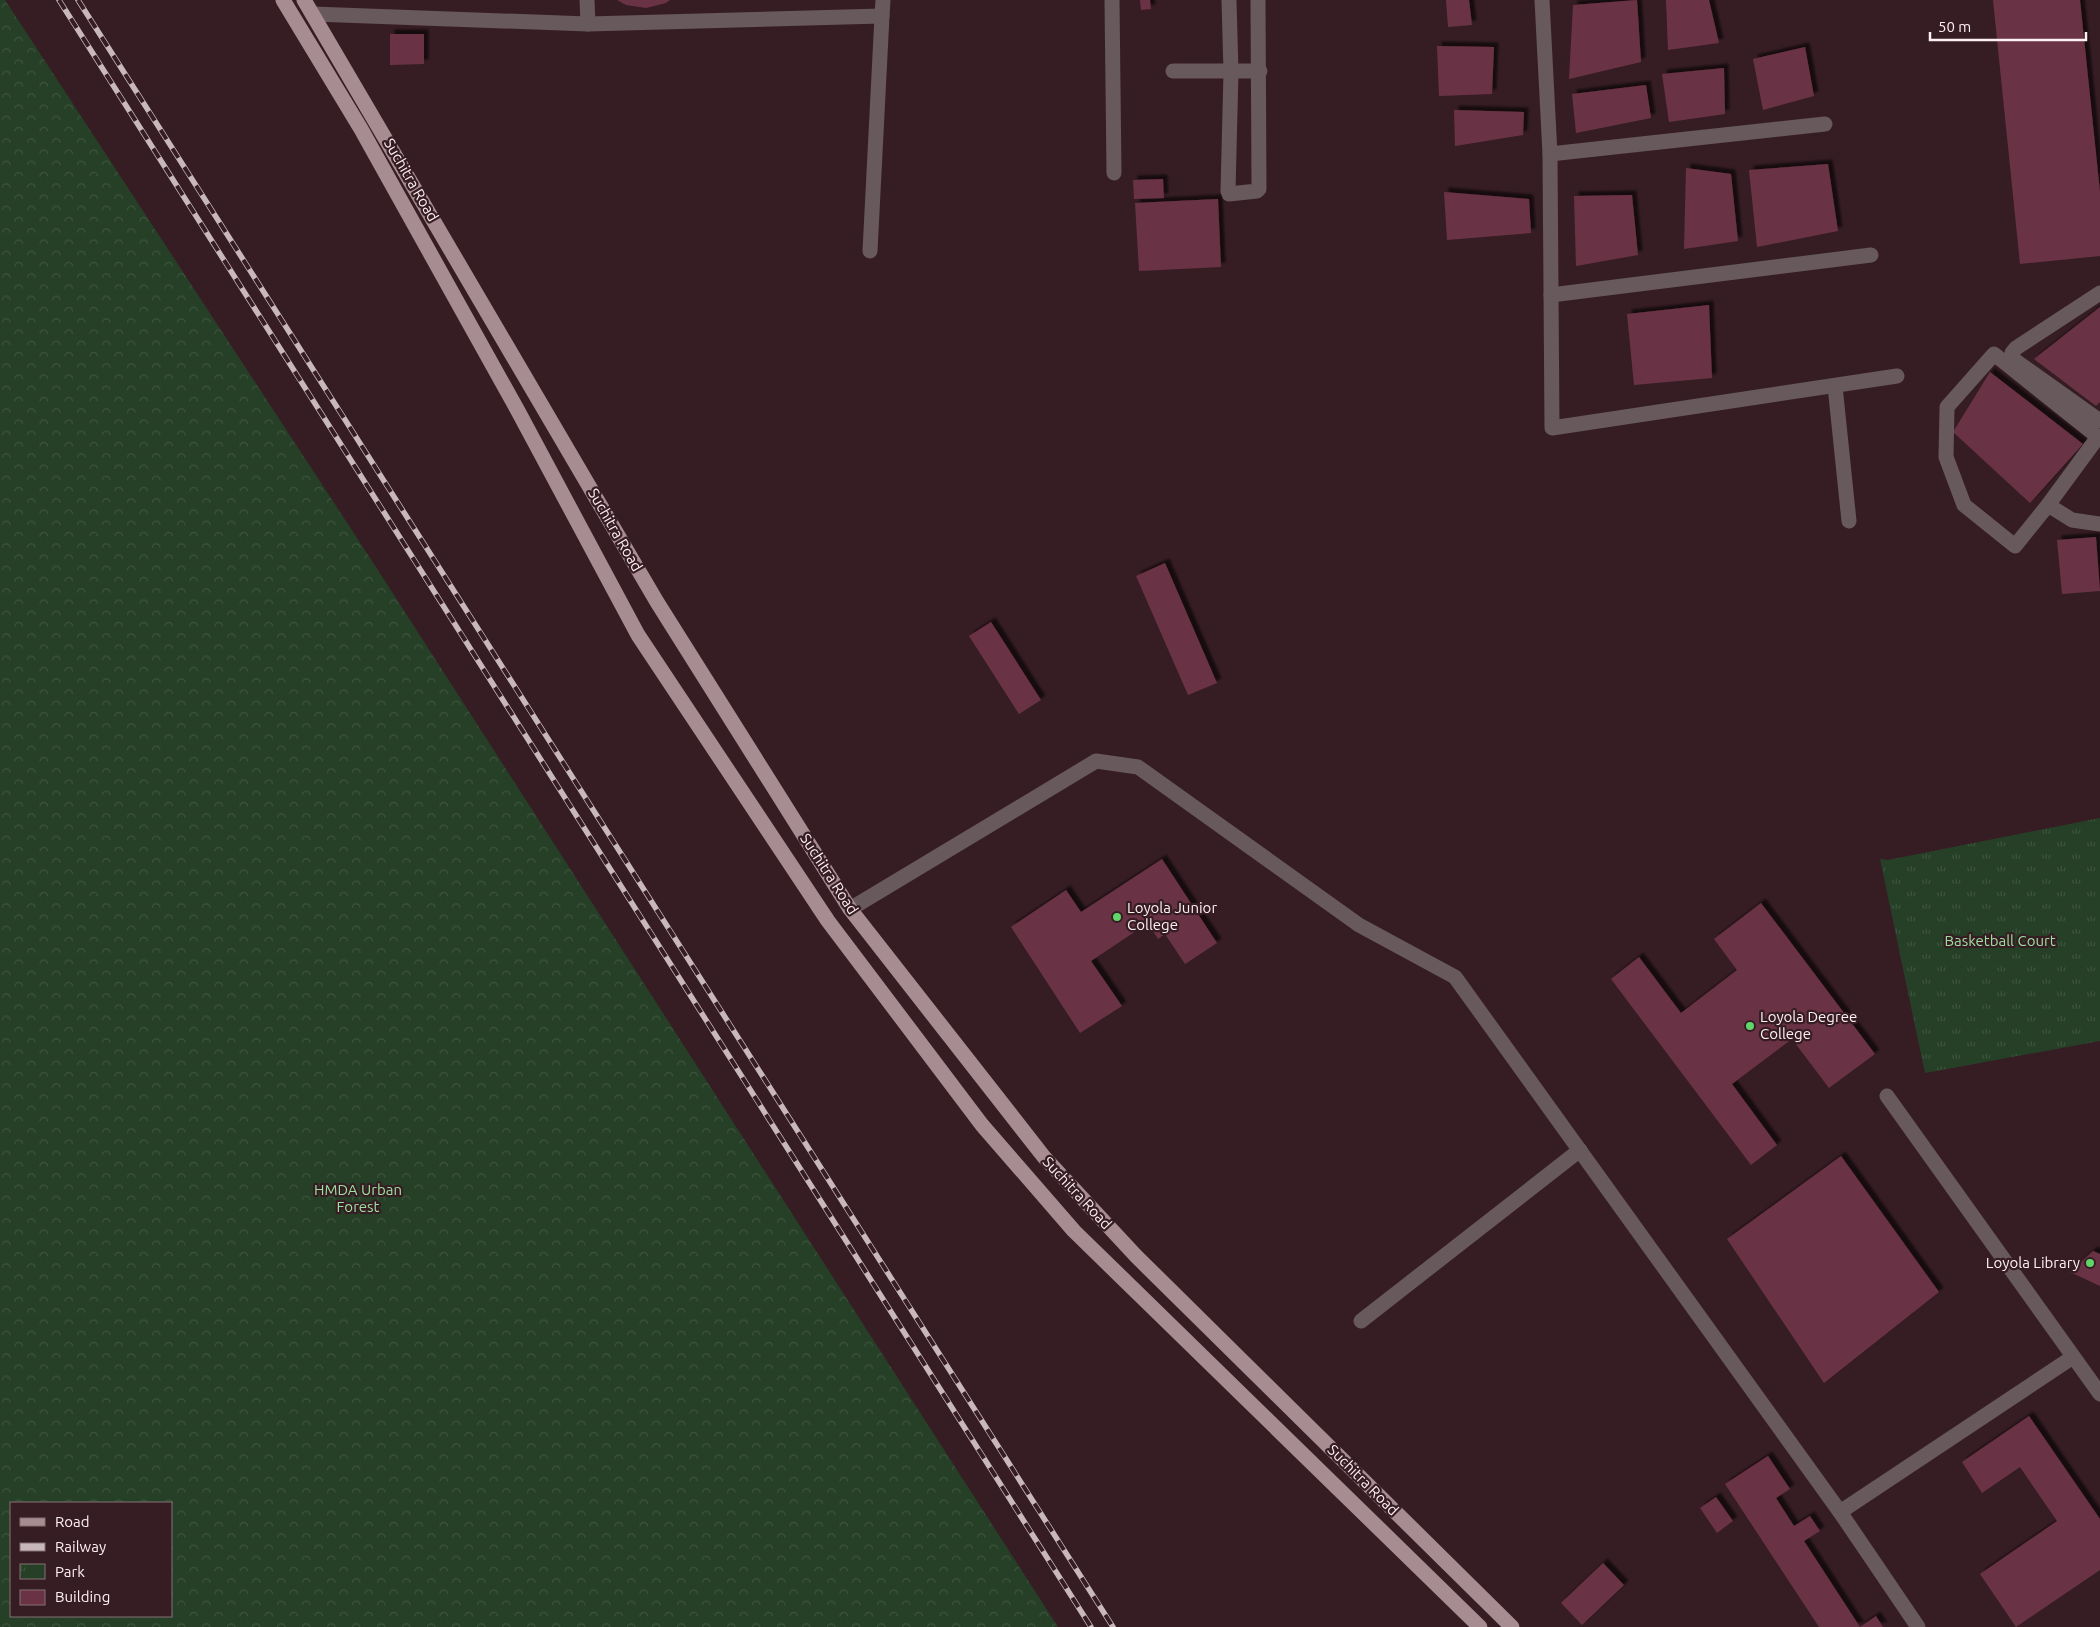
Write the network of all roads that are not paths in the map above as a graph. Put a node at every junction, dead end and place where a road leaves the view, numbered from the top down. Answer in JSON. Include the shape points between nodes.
{"nodes":[{"id":1,"x":283,"y":0,"type":"edge"},
{"id":2,"x":304,"y":0,"type":"edge"},
{"id":3,"x":587,"y":0,"type":"edge"},
{"id":4,"x":882,"y":0,"type":"edge"},
{"id":5,"x":1112,"y":0,"type":"edge"},
{"id":6,"x":1229,"y":0,"type":"edge"},
{"id":7,"x":1258,"y":0,"type":"edge"},
{"id":8,"x":1542,"y":0,"type":"edge"},
{"id":9,"x":313,"y":14,"type":"junction"},
{"id":10,"x":882,"y":16,"type":"junction"},
{"id":11,"x":588,"y":24,"type":"junction"},
{"id":12,"x":1172,"y":71,"type":"dead end"},
{"id":13,"x":1231,"y":72,"type":"junction"},
{"id":14,"x":1260,"y":72,"type":"junction"},
{"id":15,"x":1825,"y":124,"type":"dead end"},
{"id":16,"x":1550,"y":154,"type":"junction"},
{"id":17,"x":1114,"y":173,"type":"dead end"},
{"id":18,"x":870,"y":251,"type":"dead end"},
{"id":19,"x":1871,"y":255,"type":"dead end"},
{"id":20,"x":2100,"y":293,"type":"edge"},
{"id":21,"x":1551,"y":295,"type":"junction"},
{"id":22,"x":1897,"y":376,"type":"dead end"},
{"id":23,"x":1835,"y":386,"type":"junction"},
{"id":24,"x":2100,"y":421,"type":"edge"},
{"id":25,"x":586,"y":482,"type":"junction"},
{"id":26,"x":563,"y":496,"type":"junction"},
{"id":27,"x":2048,"y":505,"type":"junction"},
{"id":28,"x":1849,"y":521,"type":"dead end"},
{"id":29,"x":2100,"y":524,"type":"edge"},
{"id":30,"x":850,"y":909,"type":"junction"},
{"id":31,"x":1886,"y":1096,"type":"dead end"},
{"id":32,"x":1580,"y":1150,"type":"junction"},
{"id":33,"x":1361,"y":1321,"type":"dead end"},
{"id":34,"x":2073,"y":1357,"type":"junction"},
{"id":35,"x":2100,"y":1394,"type":"edge"},
{"id":36,"x":1840,"y":1512,"type":"junction"},
{"id":37,"x":1480,"y":1627,"type":"edge"},
{"id":38,"x":1512,"y":1627,"type":"edge"},
{"id":39,"x":1918,"y":1627,"type":"edge"}],
"edges":[{"from":1,"to":26,"type":"main road","name":"Suchitra Road","via":[[362,129]]},
{"from":2,"to":9,"type":"main road","name":"Suchitra Road"},
{"from":3,"to":11,"type":"street"},
{"from":4,"to":10,"type":"street"},
{"from":5,"to":17,"type":"street"},
{"from":6,"to":13,"type":"street"},
{"from":7,"to":14,"type":"street"},
{"from":8,"to":16,"type":"street"},
{"from":9,"to":11,"type":"street"},
{"from":9,"to":25,"type":"main road","name":"Suchitra Road"},
{"from":10,"to":11,"type":"street"},
{"from":10,"to":18,"type":"street"},
{"from":12,"to":13,"type":"street"},
{"from":13,"to":14,"type":"street"},
{"from":13,"to":14,"type":"street","via":[[1229,194],[1257,192],[1259,188]]},
{"from":15,"to":16,"type":"street"},
{"from":16,"to":21,"type":"street"},
{"from":19,"to":21,"type":"street"},
{"from":20,"to":24,"type":"street","via":[[2012,353],[2013,359]]},
{"from":21,"to":23,"type":"street","via":[[1552,428]]},
{"from":22,"to":23,"type":"street"},
{"from":23,"to":28,"type":"street"},
{"from":25,"to":26,"type":"main road"},
{"from":25,"to":30,"type":"main road","name":"Suchitra Road","via":[[657,602]]},
{"from":26,"to":37,"type":"main road","name":"Suchitra Road","via":[[638,635],[828,921],[982,1125],[1074,1231]]},
{"from":27,"to":27,"type":"street","via":[[2098,437],[1994,354],[1947,407],[1946,457],[1964,505],[2015,546]]},
{"from":27,"to":29,"type":"street","via":[[2072,520]]},
{"from":30,"to":32,"type":"street","via":[[1096,761],[1138,767],[1360,925],[1455,977]]},
{"from":30,"to":38,"type":"main road","name":"Suchitra Road","via":[[1044,1158],[1136,1256]]},
{"from":31,"to":34,"type":"street"},
{"from":32,"to":33,"type":"street"},
{"from":32,"to":36,"type":"street"},
{"from":34,"to":35,"type":"street"},
{"from":34,"to":36,"type":"street"},
{"from":36,"to":39,"type":"street"}]}
